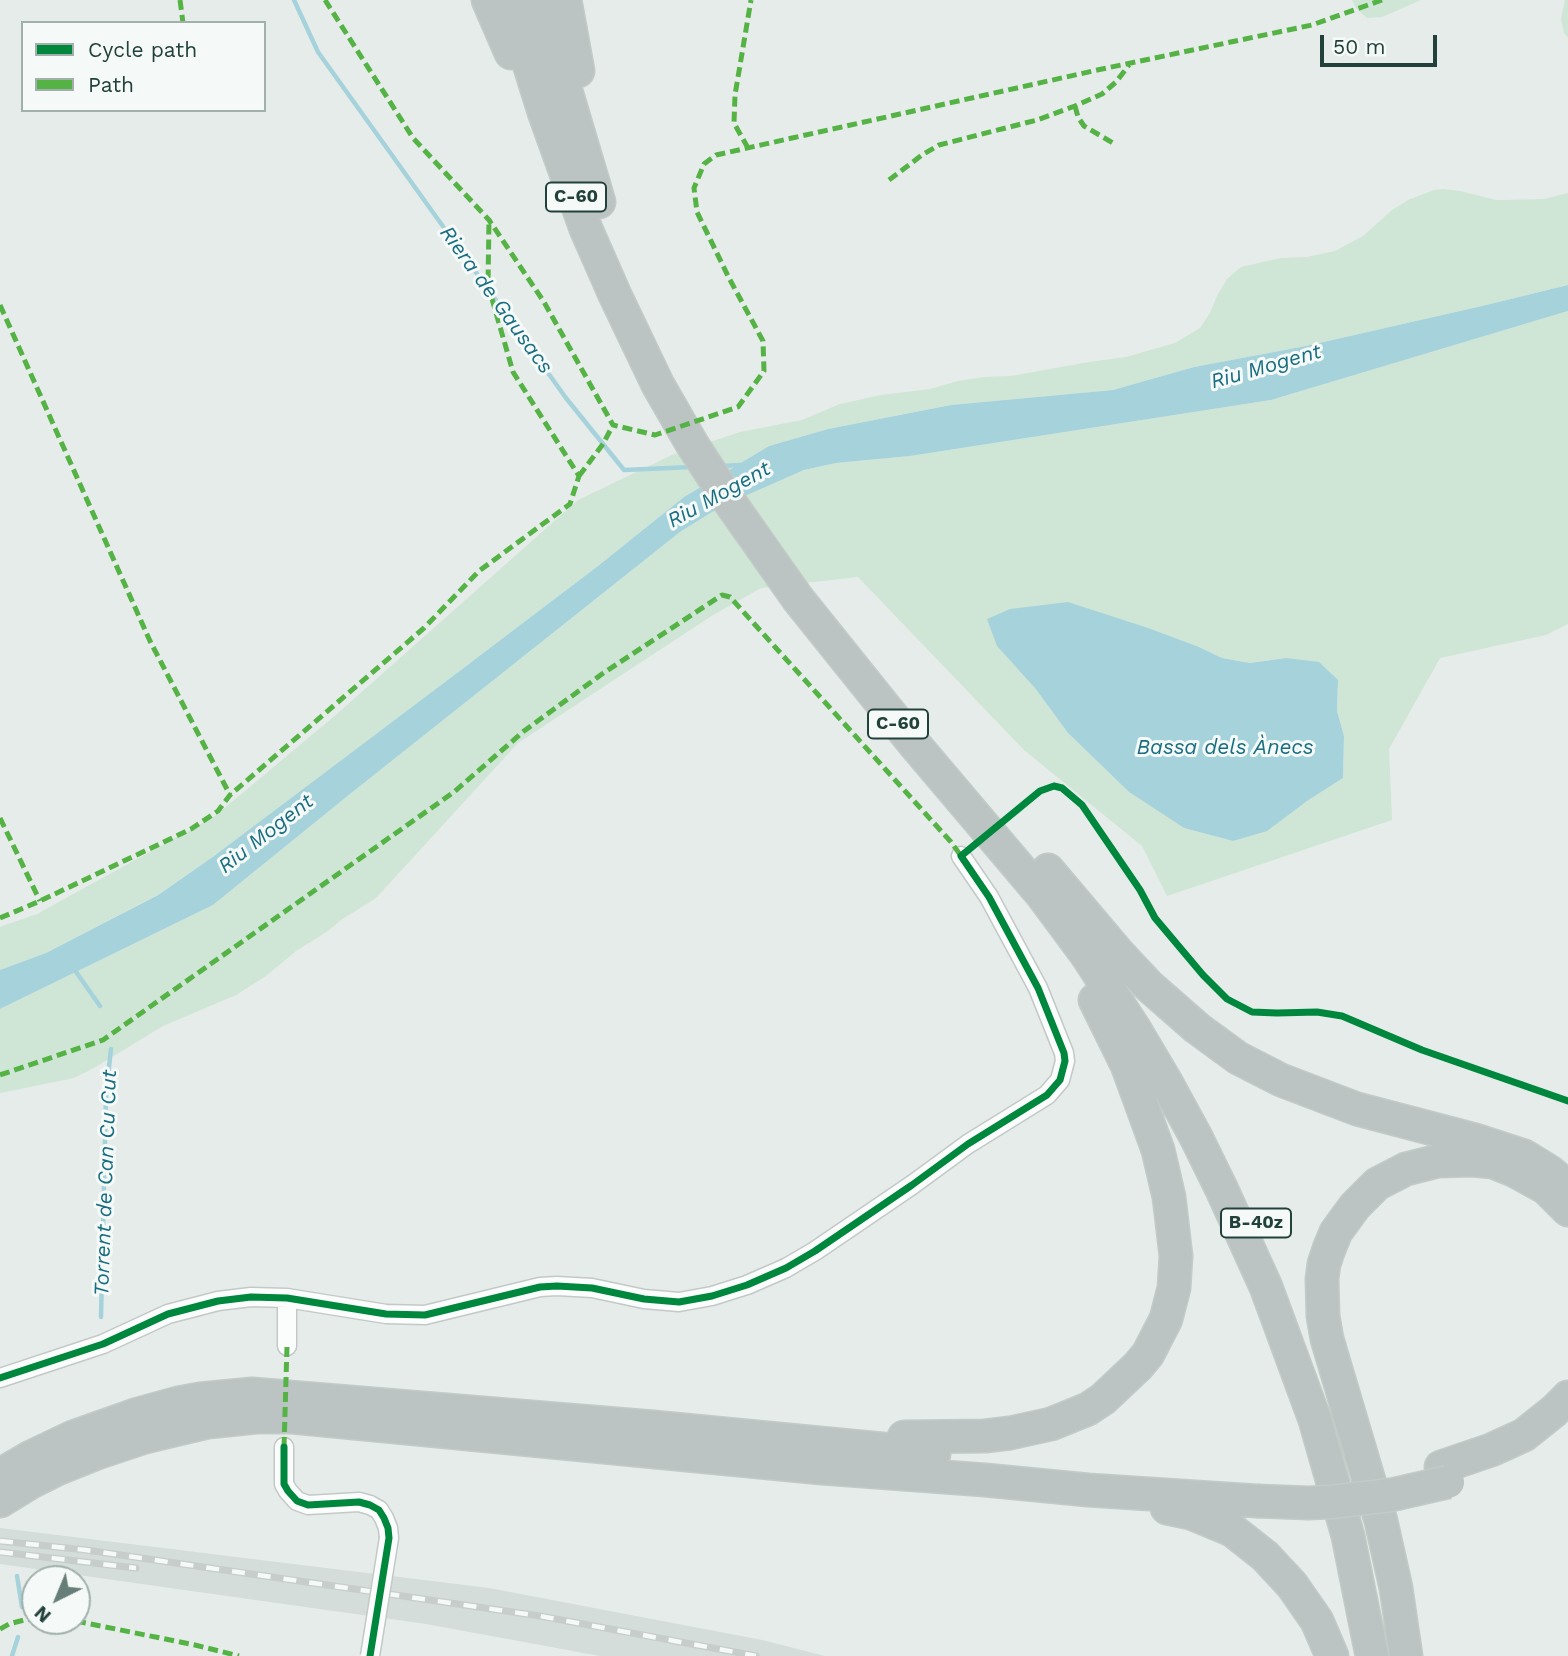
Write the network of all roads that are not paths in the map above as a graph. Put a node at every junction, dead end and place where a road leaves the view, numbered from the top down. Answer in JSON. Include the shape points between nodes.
{"nodes":[{"id":1,"x":488,"y":0,"type":"edge"},
{"id":2,"x":513,"y":0,"type":"edge"},
{"id":3,"x":539,"y":0,"type":"edge"},
{"id":4,"x":565,"y":0,"type":"edge"},
{"id":5,"x":584,"y":189,"type":"junction"},
{"id":6,"x":1010,"y":841,"type":"junction"},
{"id":7,"x":961,"y":856,"type":"dead end"},
{"id":8,"x":1568,"y":1187,"type":"edge"},
{"id":9,"x":1568,"y":1210,"type":"edge"},
{"id":10,"x":287,"y":1298,"type":"junction"},
{"id":11,"x":287,"y":1346,"type":"dead end"},
{"id":12,"x":0,"y":1378,"type":"edge"},
{"id":13,"x":1568,"y":1397,"type":"edge"},
{"id":14,"x":1568,"y":1422,"type":"edge"},
{"id":15,"x":849,"y":1445,"type":"junction"},
{"id":16,"x":284,"y":1447,"type":"dead end"},
{"id":17,"x":0,"y":1475,"type":"edge"},
{"id":18,"x":1445,"y":1475,"type":"junction"},
{"id":19,"x":1087,"y":1490,"type":"junction"},
{"id":20,"x":1256,"y":1493,"type":"junction"},
{"id":21,"x":0,"y":1501,"type":"edge"},
{"id":22,"x":370,"y":1656,"type":"edge"},
{"id":23,"x":1332,"y":1656,"type":"edge"},
{"id":24,"x":1372,"y":1656,"type":"edge"},
{"id":25,"x":1389,"y":1656,"type":"edge"},
{"id":26,"x":1406,"y":1656,"type":"edge"}],
"edges":[{"from":1,"to":5,"type":"highway"},
{"from":2,"to":5,"type":"highway","number":"C-60","via":[[541,100]]},
{"from":3,"to":5,"type":"highway","number":"C-60"},
{"from":4,"to":5,"type":"highway","via":[[583,95]]},
{"from":5,"to":6,"type":"highway","number":"C-60","via":[[650,329],[666,381],[721,459],[808,599],[916,746]]},
{"from":6,"to":8,"type":"highway","via":[[1149,986],[1238,1058],[1357,1109],[1524,1156]]},
{"from":6,"to":15,"type":"highway","via":[[1127,1065],[1158,1150],[1176,1256],[1170,1306],[1139,1366],[1103,1399],[1068,1418],[1010,1433],[878,1436]]},
{"from":6,"to":24,"type":"highway","number":"B-40z","via":[[1166,1082],[1266,1287],[1315,1420],[1348,1536]]},
{"from":6,"to":25,"type":"highway","number":"B-40z","via":[[1122,981],[1180,1073],[1266,1243],[1342,1446],[1366,1533]]},
{"from":7,"to":10,"type":"street","via":[[989,897],[1038,988],[1064,1053],[1060,1080],[1047,1095],[815,1251],[747,1285],[679,1302],[592,1288],[540,1287],[425,1315],[386,1314]]},
{"from":9,"to":26,"type":"highway","via":[[1546,1188],[1493,1162],[1438,1161],[1406,1169],[1377,1184],[1355,1206],[1329,1249],[1322,1279],[1327,1339],[1381,1521]]},
{"from":10,"to":11,"type":"street"},
{"from":10,"to":12,"type":"street","via":[[218,1301],[168,1314],[80,1353]]},
{"from":13,"to":18,"type":"highway","via":[[1524,1435]]},
{"from":14,"to":18,"type":"highway","via":[[1517,1456],[1483,1471]]},
{"from":15,"to":17,"type":"highway","via":[[251,1394],[200,1399],[138,1414],[73,1437]]},
{"from":15,"to":20,"type":"highway","via":[[1127,1474]]},
{"from":16,"to":22,"type":"street","bridge":true,"via":[[285,1484],[297,1501],[308,1505],[359,1502],[379,1510],[384,1518],[388,1538]]},
{"from":18,"to":20,"type":"highway","via":[[1416,1474]]},
{"from":19,"to":20,"type":"highway"},
{"from":19,"to":21,"type":"highway","via":[[256,1417],[208,1422],[145,1437],[57,1469]]},
{"from":19,"to":23,"type":"highway","via":[[1191,1513],[1232,1530],[1292,1585],[1317,1621]]}]}
